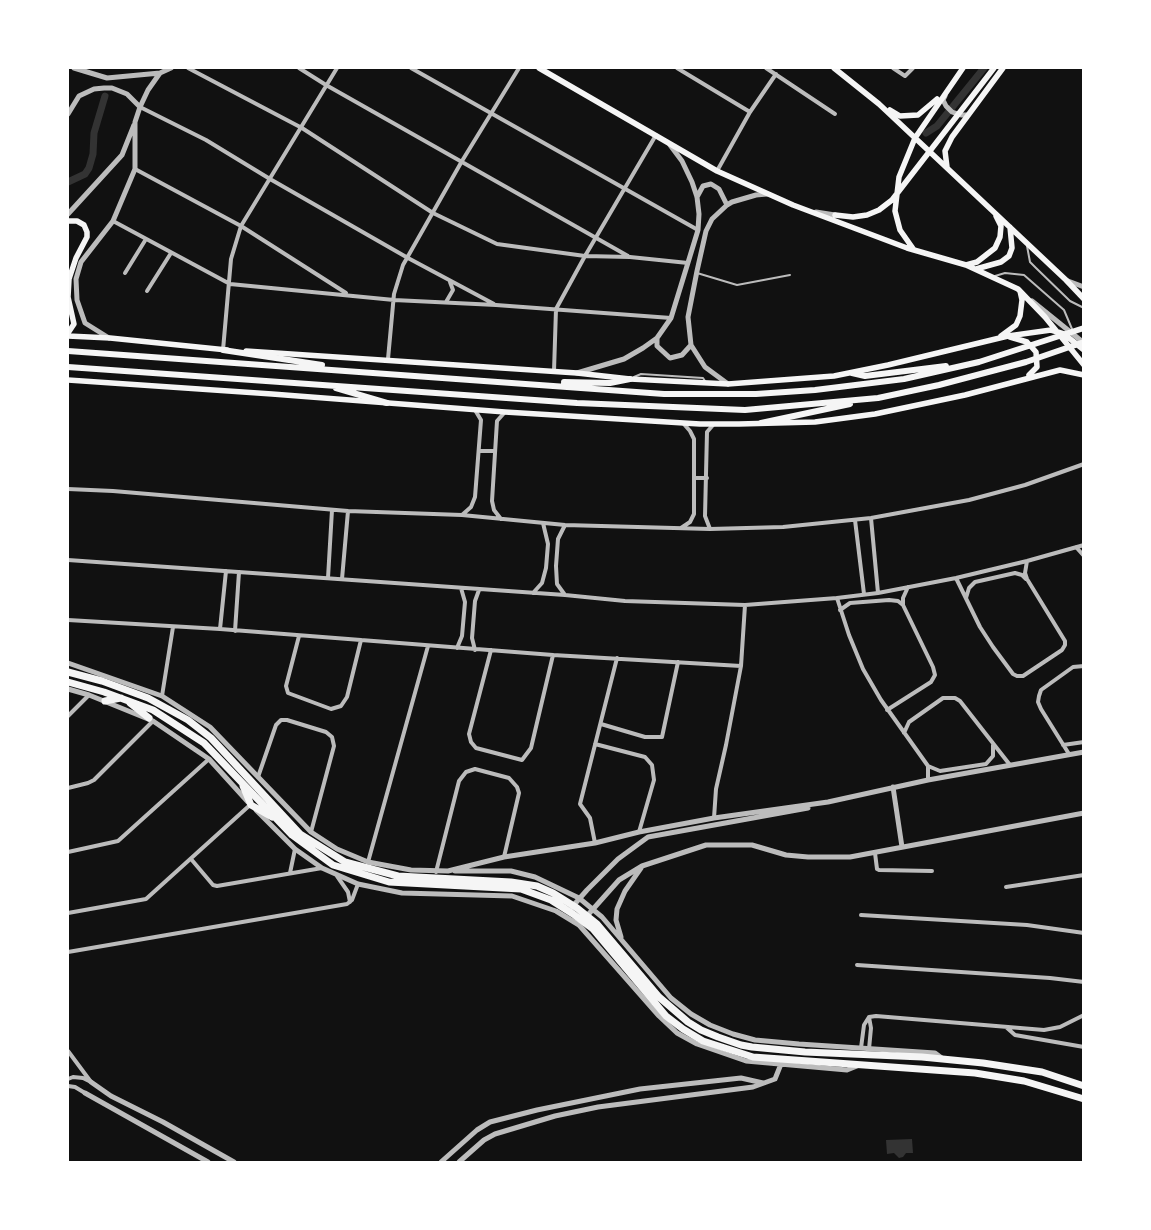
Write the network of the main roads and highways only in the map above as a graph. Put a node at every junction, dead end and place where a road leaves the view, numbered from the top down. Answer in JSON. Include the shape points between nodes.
{"nodes":[{"id":1,"x":539,"y":68,"type":"edge"},
{"id":2,"x":834,"y":68,"type":"edge"},
{"id":3,"x":963,"y":68,"type":"edge"},
{"id":4,"x":994,"y":68,"type":"edge"},
{"id":5,"x":1003,"y":68,"type":"edge"},
{"id":6,"x":946,"y":90,"type":"junction"},
{"id":7,"x":879,"y":104,"type":"junction"},
{"id":8,"x":915,"y":138,"type":"junction"},
{"id":9,"x":947,"y":168,"type":"junction"},
{"id":10,"x":995,"y":213,"type":"junction"},
{"id":11,"x":835,"y":215,"type":"road end"},
{"id":12,"x":68,"y":221,"type":"edge"},
{"id":13,"x":1010,"y":227,"type":"junction"},
{"id":14,"x":914,"y":250,"type":"junction"},
{"id":15,"x":966,"y":265,"type":"junction"},
{"id":16,"x":976,"y":269,"type":"junction"},
{"id":17,"x":1020,"y":290,"type":"junction"},
{"id":18,"x":1084,"y":300,"type":"edge"},
{"id":19,"x":1084,"y":328,"type":"edge"},
{"id":20,"x":1056,"y":332,"type":"junction"},
{"id":21,"x":68,"y":335,"type":"edge"},
{"id":22,"x":1008,"y":336,"type":"junction"},
{"id":23,"x":996,"y":339,"type":"junction"},
{"id":24,"x":1084,"y":342,"type":"edge"},
{"id":25,"x":223,"y":350,"type":"junction"},
{"id":26,"x":1084,"y":350,"type":"edge"},
{"id":27,"x":68,"y":351,"type":"edge"},
{"id":28,"x":979,"y":362,"type":"junction"},
{"id":29,"x":1084,"y":365,"type":"edge"},
{"id":30,"x":68,"y":367,"type":"edge"},
{"id":31,"x":362,"y":372,"type":"junction"},
{"id":32,"x":852,"y":373,"type":"junction"},
{"id":33,"x":1084,"y":375,"type":"edge"},
{"id":34,"x":630,"y":379,"type":"junction"},
{"id":35,"x":1022,"y":380,"type":"junction"},
{"id":36,"x":69,"y":381,"type":"edge"},
{"id":37,"x":323,"y":384,"type":"junction"},
{"id":38,"x":558,"y":386,"type":"junction"},
{"id":39,"x":878,"y":398,"type":"junction"},
{"id":40,"x":387,"y":403,"type":"junction"},
{"id":41,"x":761,"y":423,"type":"junction"},
{"id":42,"x":68,"y":672,"type":"edge"},
{"id":43,"x":68,"y":682,"type":"edge"},
{"id":44,"x":123,"y":698,"type":"junction"},
{"id":45,"x":105,"y":701,"type":"road end"},
{"id":46,"x":151,"y":719,"type":"road end"},
{"id":47,"x":242,"y":783,"type":"junction"},
{"id":48,"x":278,"y":821,"type":"junction"},
{"id":49,"x":552,"y":896,"type":"junction"},
{"id":50,"x":595,"y":926,"type":"junction"},
{"id":51,"x":1084,"y":1086,"type":"edge"},
{"id":52,"x":1084,"y":1099,"type":"edge"}],
"edges":[{"from":1,"to":14,"type":"main road","via":[[717,171],[767,194]]},
{"from":2,"to":7,"type":"main road"},
{"from":3,"to":6,"type":"main road"},
{"from":4,"to":11,"type":"main road","via":[[892,200],[867,215]]},
{"from":5,"to":9,"type":"main road","via":[[952,137],[945,151]]},
{"from":6,"to":7,"type":"main road","via":[[918,115],[900,116]]},
{"from":6,"to":8,"type":"main road"},
{"from":7,"to":8,"type":"main road"},
{"from":8,"to":9,"type":"main road"},
{"from":8,"to":14,"type":"main road","via":[[899,177],[896,212],[900,230]]},
{"from":9,"to":10,"type":"main road"},
{"from":10,"to":13,"type":"main road"},
{"from":10,"to":15,"type":"main road","via":[[1001,226],[995,248],[978,262]]},
{"from":12,"to":21,"type":"main road","via":[[84,225],[87,232],[69,279],[68,297],[74,324]]},
{"from":13,"to":16,"type":"main road","via":[[1012,248],[1009,256]]},
{"from":13,"to":18,"type":"main road"},
{"from":14,"to":15,"type":"main road"},
{"from":15,"to":16,"type":"main road"},
{"from":16,"to":17,"type":"main road"},
{"from":17,"to":20,"type":"main road"},
{"from":17,"to":23,"type":"main road","via":[[1022,300],[1016,325]]},
{"from":19,"to":28,"type":"main road"},
{"from":20,"to":22,"type":"main road"},
{"from":20,"to":26,"type":"main road","via":[[1064,334]]},
{"from":20,"to":29,"type":"main road"},
{"from":21,"to":25,"type":"main road"},
{"from":22,"to":23,"type":"main road"},
{"from":22,"to":35,"type":"main road","via":[[1027,342],[1036,352],[1038,367]]},
{"from":23,"to":32,"type":"main road"},
{"from":24,"to":39,"type":"main road","via":[[1026,362]]},
{"from":25,"to":31,"type":"main road"},
{"from":25,"to":34,"type":"main road","via":[[388,359]]},
{"from":27,"to":31,"type":"main road"},
{"from":28,"to":32,"type":"main road","via":[[864,376]]},
{"from":28,"to":38,"type":"main road","via":[[904,379],[756,394],[664,394]]},
{"from":30,"to":37,"type":"main road"},
{"from":31,"to":38,"type":"main road"},
{"from":32,"to":34,"type":"main road","via":[[728,384]]},
{"from":33,"to":35,"type":"main road","via":[[1060,370]]},
{"from":34,"to":38,"type":"main road","via":[[610,383],[564,382]]},
{"from":35,"to":41,"type":"main road","via":[[875,414],[815,422]]},
{"from":36,"to":40,"type":"main road"},
{"from":37,"to":39,"type":"main road","via":[[577,403],[729,410]]},
{"from":37,"to":40,"type":"main road"},
{"from":39,"to":41,"type":"main road"},
{"from":40,"to":41,"type":"main road","via":[[683,423]]},
{"from":42,"to":49,"type":"highway","via":[[148,698],[188,720],[211,738],[300,834],[345,862],[398,876],[537,886]]},
{"from":43,"to":44,"type":"highway"},
{"from":44,"to":45,"type":"highway"},
{"from":44,"to":46,"type":"highway"},
{"from":44,"to":47,"type":"highway","via":[[153,710],[204,743]]},
{"from":47,"to":48,"type":"highway"},
{"from":47,"to":48,"type":"highway","via":[[251,805]]},
{"from":48,"to":49,"type":"highway","via":[[334,865],[389,882],[522,889]]},
{"from":49,"to":50,"type":"highway","via":[[573,914]]},
{"from":50,"to":51,"type":"highway","via":[[659,997],[688,1022],[741,1045],[943,1059],[1042,1072]]},
{"from":50,"to":52,"type":"highway","via":[[666,1016],[703,1041],[754,1057],[975,1073],[1024,1081]]}]}
